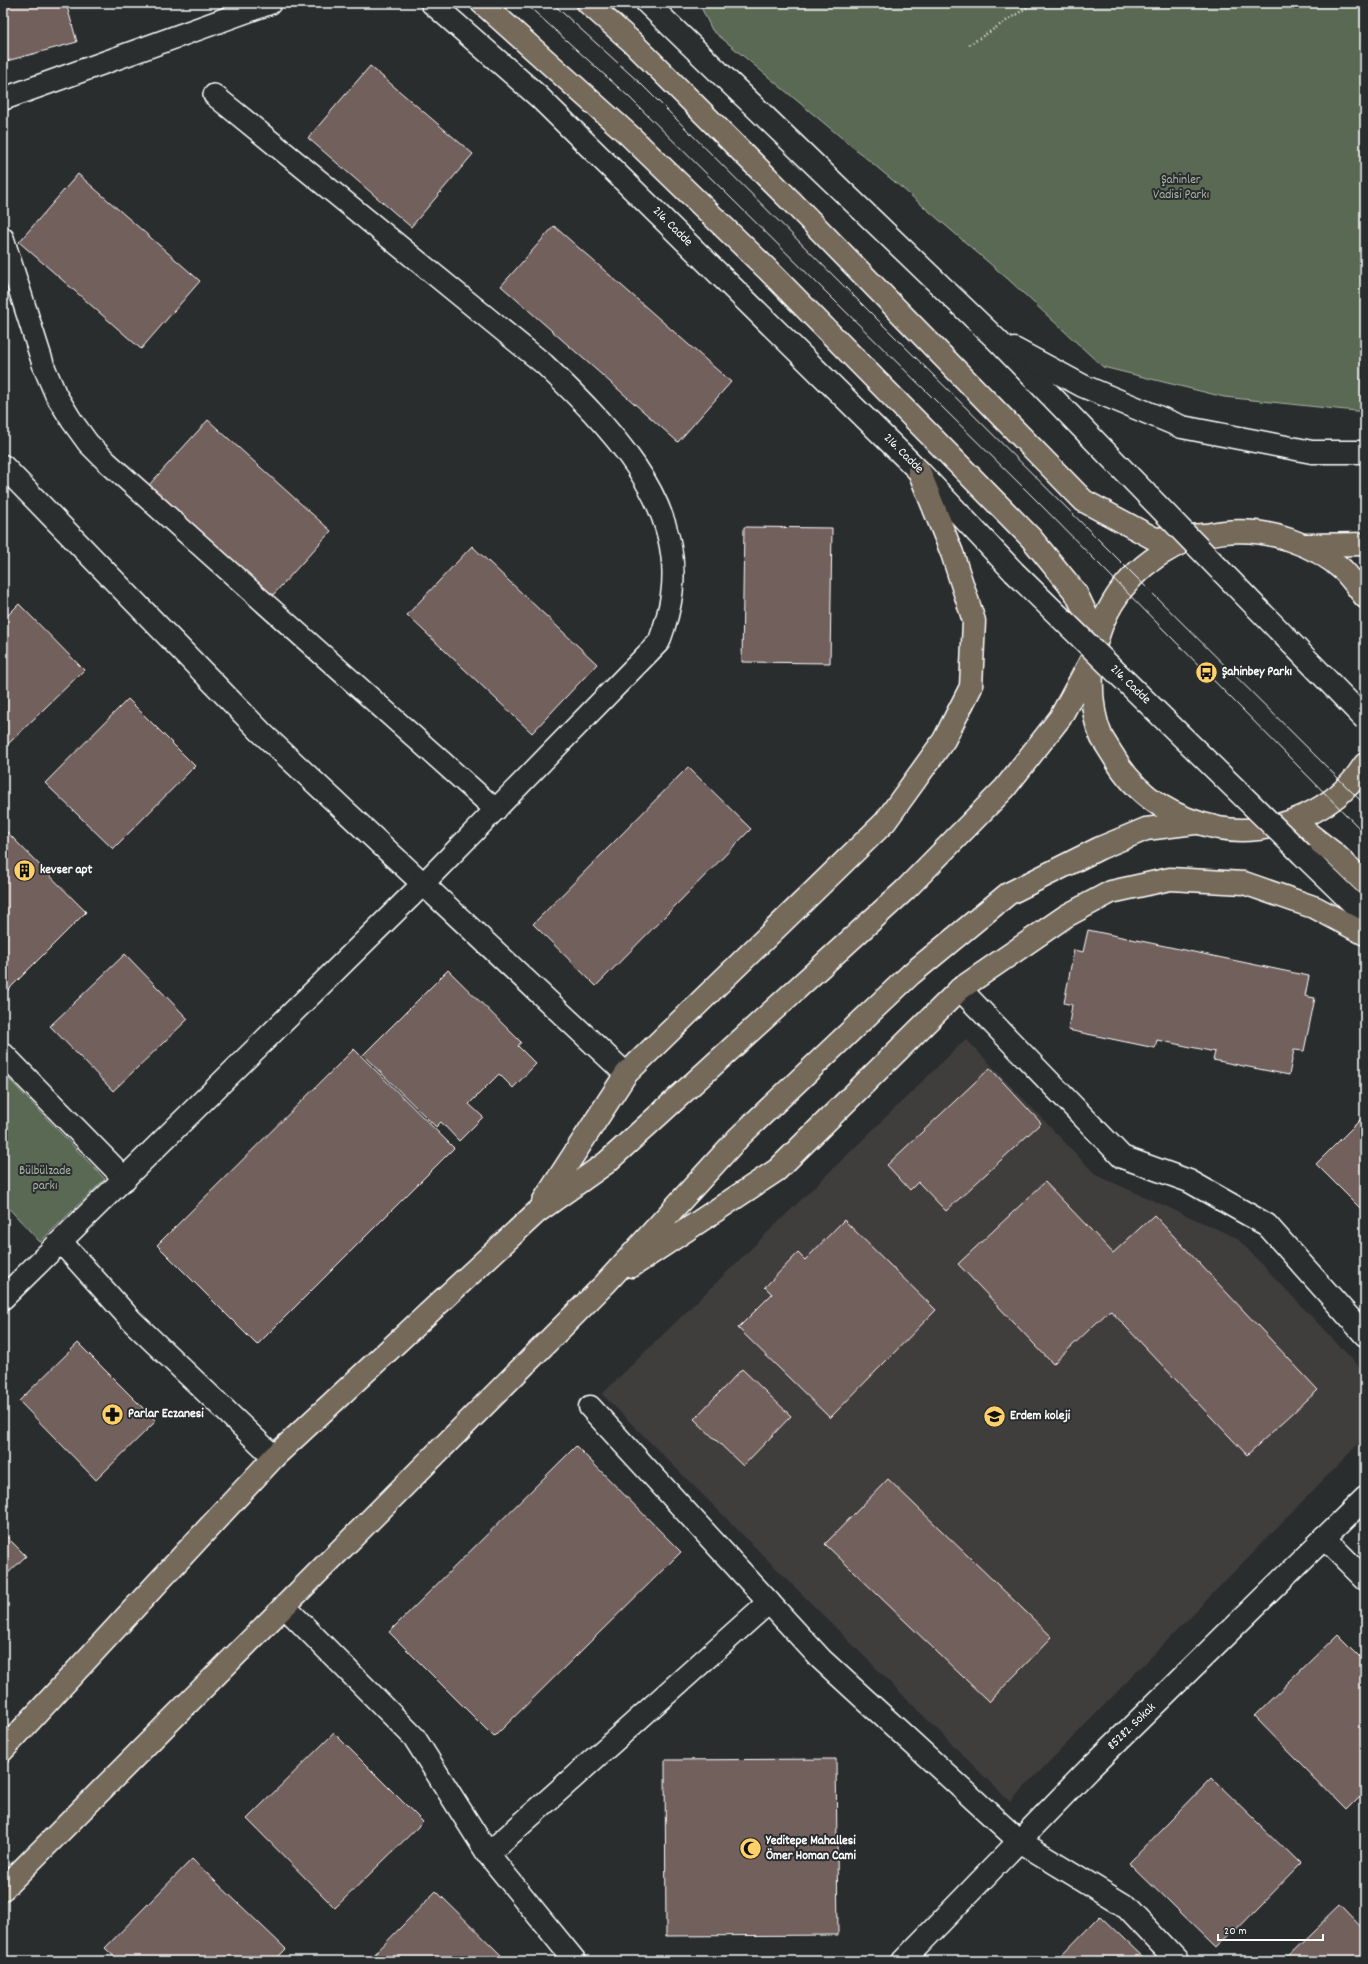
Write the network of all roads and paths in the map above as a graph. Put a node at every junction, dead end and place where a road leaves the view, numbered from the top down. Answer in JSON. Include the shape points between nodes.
{"nodes":[{"id":1,"x":270,"y":3,"type":"edge"},
{"id":2,"x":432,"y":3,"type":"edge"},
{"id":3,"x":482,"y":3,"type":"edge"},
{"id":4,"x":588,"y":3,"type":"edge"},
{"id":5,"x":647,"y":3,"type":"edge"},
{"id":6,"x":1034,"y":3,"type":"edge"},
{"id":7,"x":969,"y":45,"type":"dead end"},
{"id":8,"x":214,"y":94,"type":"dead end"},
{"id":9,"x":3,"y":99,"type":"edge"},
{"id":10,"x":3,"y":238,"type":"edge"},
{"id":11,"x":997,"y":340,"type":"junction"},
{"id":12,"x":1365,"y":452,"type":"edge"},
{"id":13,"x":3,"y":466,"type":"edge"},
{"id":14,"x":919,"y":471,"type":"junction"},
{"id":15,"x":1203,"y":535,"type":"junction"},
{"id":16,"x":1365,"y":544,"type":"edge"},
{"id":17,"x":1307,"y":545,"type":"junction"},
{"id":18,"x":1365,"y":597,"type":"edge"},
{"id":19,"x":1095,"y":647,"type":"junction"},
{"id":20,"x":1365,"y":719,"type":"edge"},
{"id":21,"x":1365,"y":764,"type":"edge"},
{"id":22,"x":496,"y":810,"type":"junction"},
{"id":23,"x":1292,"y":821,"type":"junction"},
{"id":24,"x":1195,"y":823,"type":"junction"},
{"id":25,"x":1365,"y":883,"type":"edge"},
{"id":26,"x":423,"y":884,"type":"junction"},
{"id":27,"x":1365,"y":915,"type":"edge"},
{"id":28,"x":1365,"y":934,"type":"edge"},
{"id":29,"x":960,"y":989,"type":"junction"},
{"id":30,"x":3,"y":1054,"type":"edge"},
{"id":31,"x":626,"y":1074,"type":"junction"},
{"id":32,"x":125,"y":1179,"type":"junction"},
{"id":33,"x":537,"y":1212,"type":"junction"},
{"id":34,"x":61,"y":1242,"type":"junction"},
{"id":35,"x":605,"y":1284,"type":"junction"},
{"id":36,"x":3,"y":1298,"type":"edge"},
{"id":37,"x":1365,"y":1335,"type":"edge"},
{"id":38,"x":590,"y":1407,"type":"dead end"},
{"id":39,"x":274,"y":1457,"type":"junction"},
{"id":40,"x":1365,"y":1498,"type":"edge"},
{"id":41,"x":1324,"y":1538,"type":"junction"},
{"id":42,"x":1365,"y":1579,"type":"edge"},
{"id":43,"x":769,"y":1602,"type":"junction"},
{"id":44,"x":285,"y":1607,"type":"junction"},
{"id":45,"x":3,"y":1750,"type":"edge"},
{"id":46,"x":1019,"y":1841,"type":"junction"},
{"id":47,"x":488,"y":1854,"type":"junction"},
{"id":48,"x":3,"y":1889,"type":"edge"},
{"id":49,"x":575,"y":1961,"type":"edge"},
{"id":50,"x":903,"y":1961,"type":"edge"},
{"id":51,"x":1177,"y":1961,"type":"edge"}],
"edges":[{"from":1,"to":9,"type":"street"},
{"from":2,"to":14,"type":"street","name":"216. Cadde","via":[[539,97]]},
{"from":3,"to":19,"type":"main road","via":[[630,136],[767,269],[1031,538],[1076,594]]},
{"from":4,"to":15,"type":"main road","via":[[632,42],[798,208],[1084,501],[1156,539]]},
{"from":5,"to":11,"type":"street"},
{"from":6,"to":7,"type":"path"},
{"from":8,"to":22,"type":"lane","via":[[544,364],[610,432],[652,492],[662,515],[670,540],[673,564],[668,618],[659,642]]},
{"from":10,"to":22,"type":"lane","via":[[44,367],[56,395],[88,443]]},
{"from":11,"to":12,"type":"street","via":[[1083,386],[1182,427],[1312,452]]},
{"from":11,"to":20,"type":"street","bridge":true},
{"from":13,"to":26,"type":"street","via":[[262,732]]},
{"from":14,"to":27,"type":"street","name":"216. Cadde","bridge":true,"via":[[1014,572]]},
{"from":14,"to":31,"type":"main road","via":[[952,553],[974,621],[971,687],[944,740],[885,822]]},
{"from":15,"to":17,"type":"main road","via":[[1238,530],[1273,534]]},
{"from":15,"to":19,"type":"main road","via":[[1177,544],[1152,558],[1132,576],[1114,598],[1101,623]]},
{"from":16,"to":17,"type":"main road"},
{"from":17,"to":18,"type":"main road","via":[[1342,570]]},
{"from":19,"to":24,"type":"main road","via":[[1091,693],[1101,736],[1124,774],[1156,804]]},
{"from":19,"to":33,"type":"main road","via":[[1060,718],[1005,788],[904,890],[606,1163]]},
{"from":21,"to":23,"type":"main road","via":[[1349,785],[1322,806]]},
{"from":22,"to":26,"type":"lane"},
{"from":23,"to":24,"type":"main road","via":[[1260,829],[1227,829]]},
{"from":23,"to":25,"type":"main road","via":[[1335,854]]},
{"from":24,"to":35,"type":"main road","via":[[1146,829],[1100,848],[1008,894],[911,974],[740,1137]]},
{"from":26,"to":31,"type":"street"},
{"from":26,"to":32,"type":"street"},
{"from":28,"to":29,"type":"main road","via":[[1316,908],[1244,883],[1170,879],[1111,892],[1066,916]]},
{"from":29,"to":35,"type":"main road","via":[[777,1170]]},
{"from":29,"to":37,"type":"street","via":[[1122,1157],[1189,1181],[1267,1225]]},
{"from":30,"to":32,"type":"street"},
{"from":31,"to":33,"type":"main road"},
{"from":32,"to":34,"type":"street"},
{"from":33,"to":39,"type":"main road"},
{"from":34,"to":36,"type":"street"},
{"from":34,"to":39,"type":"street","via":[[132,1321]]},
{"from":35,"to":44,"type":"main road"},
{"from":38,"to":43,"type":"street"},
{"from":39,"to":45,"type":"main road"},
{"from":40,"to":41,"type":"street","name":"85282. Sokak"},
{"from":41,"to":42,"type":"street"},
{"from":41,"to":46,"type":"street","name":"85282. Sokak"},
{"from":43,"to":46,"type":"street","via":[[821,1659]]},
{"from":43,"to":47,"type":"street"},
{"from":44,"to":47,"type":"street","via":[[414,1737]]},
{"from":44,"to":48,"type":"main road"},
{"from":46,"to":50,"type":"street","name":"85282. Sokak"},
{"from":46,"to":51,"type":"street","via":[[1124,1905]]},
{"from":47,"to":49,"type":"street"}]}
